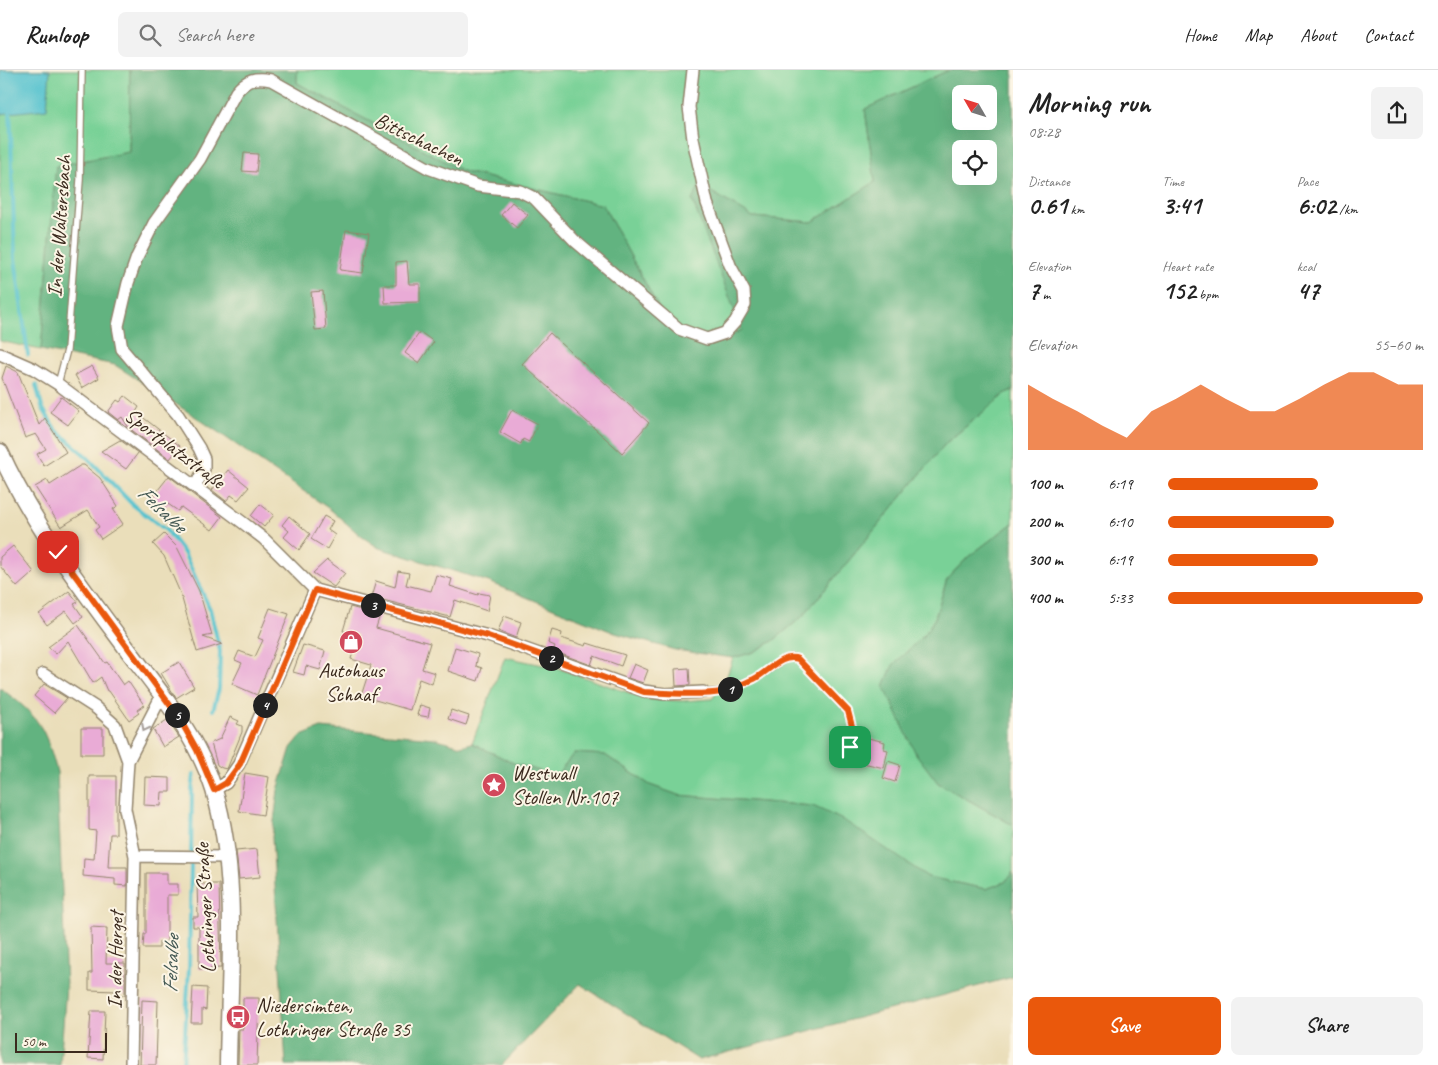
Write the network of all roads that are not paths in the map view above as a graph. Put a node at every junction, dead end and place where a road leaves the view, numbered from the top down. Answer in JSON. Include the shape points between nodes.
{"nodes":[{"id":1,"x":82,"y":70,"type":"edge"},
{"id":2,"x":693,"y":70,"type":"edge"},
{"id":3,"x":0,"y":354,"type":"edge"},
{"id":4,"x":58,"y":384,"type":"junction"},
{"id":5,"x":0,"y":452,"type":"edge"},
{"id":6,"x":196,"y":487,"type":"junction"},
{"id":7,"x":315,"y":590,"type":"junction"},
{"id":8,"x":43,"y":674,"type":"dead end"},
{"id":9,"x":703,"y":692,"type":"joint"},
{"id":10,"x":162,"y":695,"type":"junction"},
{"id":11,"x":128,"y":761,"type":"junction"},
{"id":12,"x":847,"y":761,"type":"dead end"},
{"id":13,"x":214,"y":790,"type":"junction"},
{"id":14,"x":135,"y":856,"type":"junction"},
{"id":15,"x":227,"y":857,"type":"junction"},
{"id":16,"x":131,"y":1065,"type":"edge"},
{"id":17,"x":228,"y":1065,"type":"edge"}],
"edges":[{"from":1,"to":4,"type":"lane","name":"In der Waltersbach","via":[[80,180],[67,350]]},
{"from":2,"to":6,"type":"street","name":"Bittschachen","via":[[689,107],[707,203],[730,265],[744,291],[744,305],[735,322],[725,333],[707,339],[679,329],[575,242],[534,198],[520,191],[478,186],[428,168],[271,80],[255,78],[244,82],[200,159],[154,223],[137,257],[118,326],[122,349],[178,415],[199,448],[204,469]]},
{"from":3,"to":4,"type":"street","name":"Sportplatzstraße"},
{"from":4,"to":6,"type":"street","name":"Sportplatzstraße"},
{"from":5,"to":10,"type":"main road","name":"Lothringer Straße","via":[[23,499],[58,552]]},
{"from":6,"to":7,"type":"street","name":"Sportplatzstraße","via":[[264,540]]},
{"from":7,"to":9,"type":"street","via":[[497,639],[644,692]]},
{"from":7,"to":13,"type":"street","via":[[240,764],[226,783]]},
{"from":8,"to":11,"type":"street","name":"In der Herget","via":[[96,708],[115,725]]},
{"from":9,"to":12,"type":"lane","via":[[722,692],[756,678],[785,658],[798,659],[848,711],[853,730]]},
{"from":10,"to":11,"type":"street","name":"In der Herget","one_way":true},
{"from":10,"to":13,"type":"main road","name":"Lothringer Straße","via":[[188,731]]},
{"from":11,"to":14,"type":"street","name":"In der Herget","via":[[125,809]]},
{"from":13,"to":15,"type":"main road","name":"Lothringer Straße"},
{"from":14,"to":15,"type":"street"},
{"from":14,"to":16,"type":"street","name":"In der Herget"},
{"from":15,"to":17,"type":"main road","name":"Lothringer Straße","via":[[230,926]]}]}
